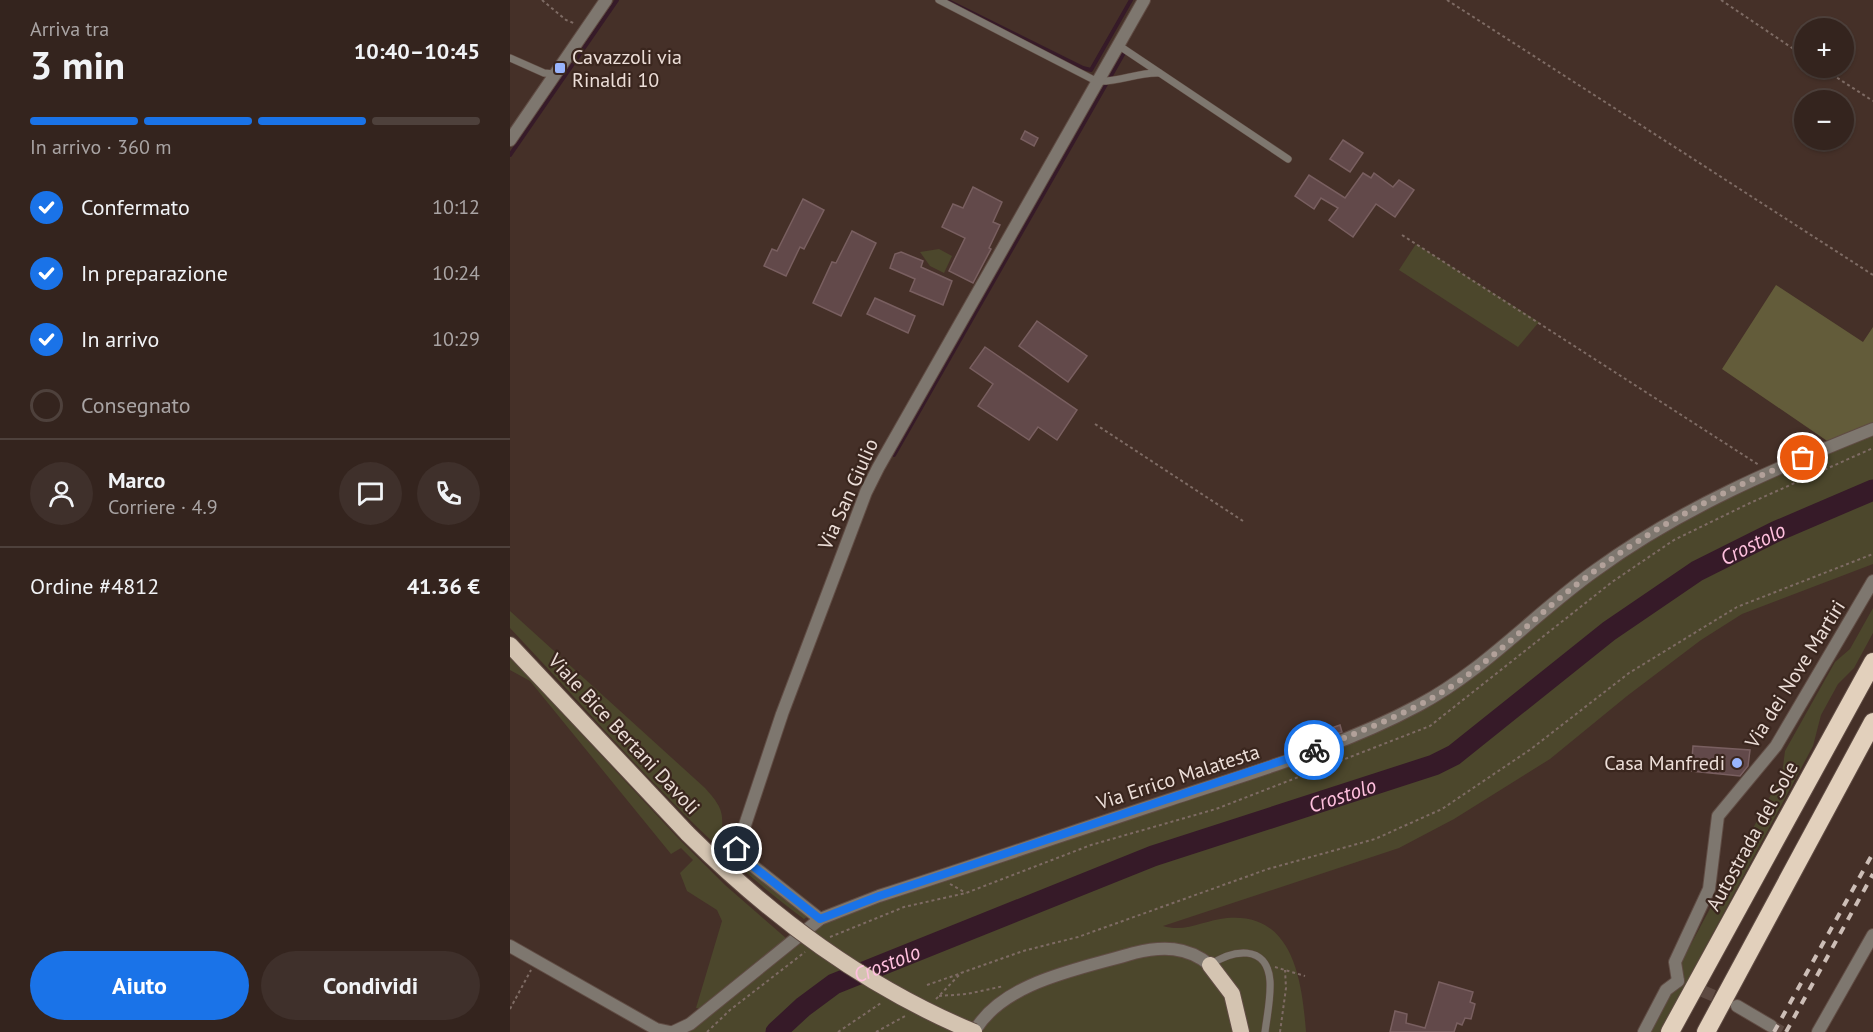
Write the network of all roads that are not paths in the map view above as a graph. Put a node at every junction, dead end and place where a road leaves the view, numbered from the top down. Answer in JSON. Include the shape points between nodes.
{"nodes":[{"id":1,"x":606,"y":0,"type":"edge"},
{"id":2,"x":939,"y":0,"type":"edge"},
{"id":3,"x":1144,"y":0,"type":"edge"},
{"id":4,"x":1118,"y":45,"type":"junction"},
{"id":5,"x":510,"y":58,"type":"edge"},
{"id":6,"x":1159,"y":72,"type":"junction"},
{"id":7,"x":555,"y":74,"type":"junction"},
{"id":8,"x":1096,"y":81,"type":"junction"},
{"id":9,"x":510,"y":140,"type":"edge"},
{"id":10,"x":1288,"y":159,"type":"dead end"},
{"id":11,"x":1873,"y":429,"type":"edge"},
{"id":12,"x":1873,"y":581,"type":"edge"},
{"id":13,"x":510,"y":645,"type":"edge"},
{"id":14,"x":1873,"y":662,"type":"edge"},
{"id":15,"x":1873,"y":722,"type":"edge"},
{"id":16,"x":820,"y":919,"type":"junction"},
{"id":17,"x":1873,"y":935,"type":"edge"},
{"id":18,"x":510,"y":946,"type":"edge"},
{"id":19,"x":1210,"y":965,"type":"junction"},
{"id":20,"x":1737,"y":1006,"type":"tunnel mouth"},
{"id":21,"x":1240,"y":1024,"type":"edge"},
{"id":22,"x":1770,"y":1026,"type":"dead end"},
{"id":23,"x":671,"y":1032,"type":"edge"},
{"id":24,"x":974,"y":1032,"type":"edge"},
{"id":25,"x":1234,"y":1032,"type":"edge"},
{"id":26,"x":1265,"y":1032,"type":"edge"},
{"id":27,"x":1644,"y":1032,"type":"edge"},
{"id":28,"x":1670,"y":1032,"type":"edge"},
{"id":29,"x":1706,"y":1032,"type":"edge"},
{"id":30,"x":1818,"y":1032,"type":"edge"}],
"edges":[{"from":1,"to":7,"type":"street"},
{"from":2,"to":8,"type":"lane"},
{"from":3,"to":4,"type":"street","name":"Via San Giulio"},
{"from":4,"to":6,"type":"lane"},
{"from":4,"to":8,"type":"street","name":"Via San Giulio"},
{"from":5,"to":7,"type":"lane"},
{"from":6,"to":8,"type":"lane"},
{"from":6,"to":10,"type":"lane"},
{"from":7,"to":9,"type":"street"},
{"from":8,"to":16,"type":"street","name":"Via San Giulio","via":[[866,492],[782,714],[737,849],[744,859]]},
{"from":11,"to":16,"type":"street","name":"Via Errico Malatesta","via":[[1681,514],[1594,571],[1458,682],[1418,706],[1286,762]]},
{"from":12,"to":27,"type":"street","name":"Via dei Nove Martiri","via":[[1776,747],[1718,816],[1709,889],[1675,962],[1682,982],[1666,990]]},
{"from":13,"to":24,"type":"highway","name":"Viale Bice Bertani Davoli","bridge":true,"via":[[688,834],[755,897],[835,959],[909,1002]]},
{"from":14,"to":28,"type":"highway","name":"Autostrada del Sole"},
{"from":15,"to":29,"type":"highway"},
{"from":16,"to":23,"type":"street","name":"Via Errico Malatesta","via":[[690,1024]]},
{"from":17,"to":30,"type":"street"},
{"from":18,"to":23,"type":"street","name":"Via Errico Malatesta","via":[[656,1029]]},
{"from":19,"to":21,"type":"highway","via":[[1232,994]]},
{"from":19,"to":24,"type":"street","via":[[1185,951],[1152,949],[1020,990],[988,1012]]},
{"from":19,"to":26,"type":"lane","via":[[1228,954],[1242,952],[1262,962],[1270,981]]},
{"from":20,"to":22,"type":"street"},
{"from":21,"to":25,"type":"highway"}]}
